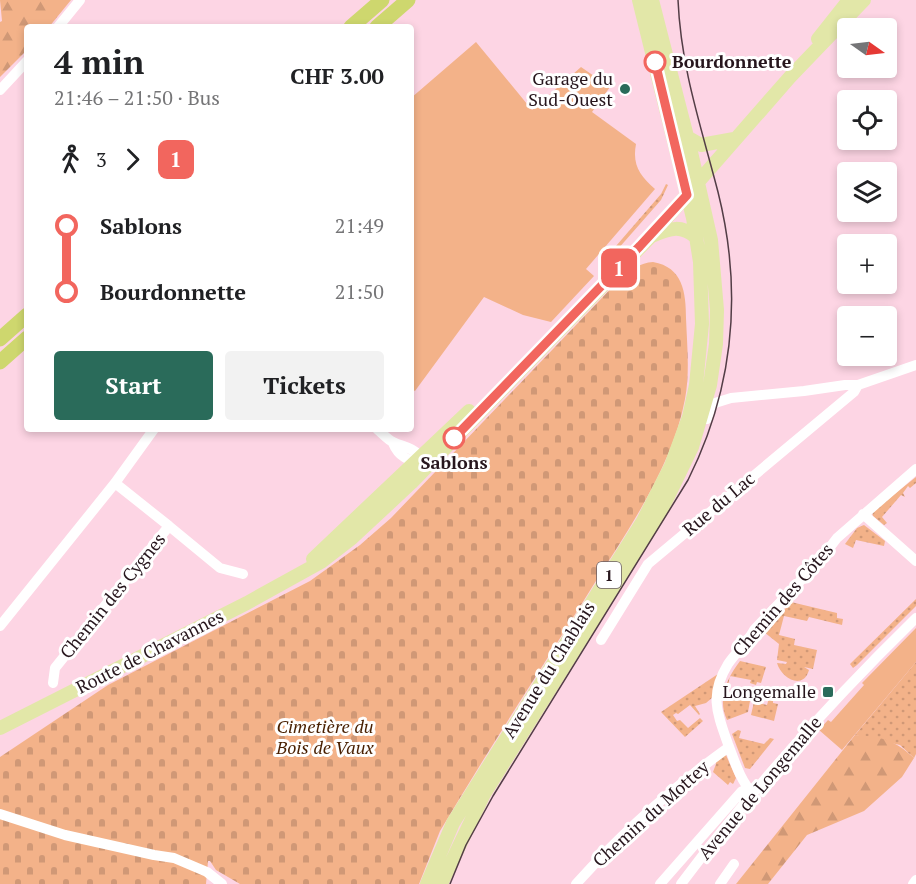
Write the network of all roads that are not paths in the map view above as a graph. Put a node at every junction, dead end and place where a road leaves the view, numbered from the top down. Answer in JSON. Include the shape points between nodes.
{"nodes":[{"id":1,"x":80,"y":0,"type":"edge"},
{"id":2,"x":382,"y":0,"type":"edge"},
{"id":3,"x":408,"y":0,"type":"edge"},
{"id":4,"x":639,"y":0,"type":"edge"},
{"id":5,"x":652,"y":0,"type":"edge"},
{"id":6,"x":849,"y":0,"type":"edge"},
{"id":7,"x":864,"y":0,"type":"edge"},
{"id":8,"x":60,"y":24,"type":"edge"},
{"id":9,"x":354,"y":24,"type":"edge"},
{"id":10,"x":380,"y":24,"type":"edge"},
{"id":11,"x":24,"y":64,"type":"edge"},
{"id":12,"x":790,"y":77,"type":"junction"},
{"id":13,"x":0,"y":90,"type":"edge"},
{"id":14,"x":687,"y":137,"type":"junction"},
{"id":15,"x":734,"y":139,"type":"junction"},
{"id":16,"x":699,"y":181,"type":"junction"},
{"id":17,"x":687,"y":195,"type":"junction"},
{"id":18,"x":650,"y":237,"type":"junction"},
{"id":19,"x":696,"y":237,"type":"junction"},
{"id":20,"x":24,"y":318,"type":"edge"},
{"id":21,"x":0,"y":339,"type":"edge"},
{"id":22,"x":24,"y":341,"type":"edge"},
{"id":23,"x":716,"y":344,"type":"junction"},
{"id":24,"x":0,"y":362,"type":"edge"},
{"id":25,"x":916,"y":365,"type":"edge"},
{"id":26,"x":858,"y":385,"type":"junction"},
{"id":27,"x":730,"y":398,"type":"junction"},
{"id":28,"x":464,"y":421,"type":"junction"},
{"id":29,"x":152,"y":432,"type":"edge"},
{"id":30,"x":381,"y":432,"type":"edge"},
{"id":31,"x":412,"y":460,"type":"junction"},
{"id":32,"x":916,"y":469,"type":"edge"},
{"id":33,"x":680,"y":476,"type":"junction"},
{"id":34,"x":115,"y":483,"type":"junction"},
{"id":35,"x":863,"y":514,"type":"junction"},
{"id":36,"x":169,"y":526,"type":"junction"},
{"id":37,"x":352,"y":538,"type":"junction"},
{"id":38,"x":916,"y":561,"type":"edge"},
{"id":39,"x":299,"y":573,"type":"junction"},
{"id":40,"x":243,"y":574,"type":"dead end"},
{"id":41,"x":916,"y":618,"type":"edge"},
{"id":42,"x":0,"y":626,"type":"edge"},
{"id":43,"x":601,"y":640,"type":"dead end"},
{"id":44,"x":53,"y":683,"type":"dead end"},
{"id":45,"x":0,"y":728,"type":"edge"},
{"id":46,"x":729,"y":747,"type":"junction"},
{"id":47,"x":750,"y":791,"type":"junction"},
{"id":48,"x":0,"y":814,"type":"edge"},
{"id":49,"x":734,"y":864,"type":"dead end"},
{"id":50,"x":222,"y":884,"type":"edge"},
{"id":51,"x":427,"y":884,"type":"edge"},
{"id":52,"x":441,"y":884,"type":"edge"},
{"id":53,"x":576,"y":884,"type":"edge"},
{"id":54,"x":660,"y":884,"type":"edge"},
{"id":55,"x":681,"y":884,"type":"edge"},
{"id":56,"x":720,"y":884,"type":"edge"}],
"edges":[{"from":1,"to":8,"type":"street"},
{"from":2,"to":9,"type":"highway"},
{"from":3,"to":10,"type":"highway"},
{"from":4,"to":17,"type":"main road","name":"Avenue du Chablais","number":"1"},
{"from":5,"to":14,"type":"main road","name":"Avenue du Chablais","number":"1"},
{"from":6,"to":12,"type":"main road","name":"Route de Chavannes"},
{"from":7,"to":12,"type":"main road","name":"Route de Chavannes"},
{"from":11,"to":13,"type":"street"},
{"from":12,"to":15,"type":"main road","name":"Route de Chavannes"},
{"from":14,"to":15,"type":"main road","via":[[701,145]]},
{"from":14,"to":16,"type":"main road","name":"Avenue du Chablais","number":"1"},
{"from":15,"to":16,"type":"main road","name":"Route de Chavannes"},
{"from":16,"to":17,"type":"main road","name":"Route de Chavannes"},
{"from":16,"to":23,"type":"main road","name":"Avenue du Chablais","number":"1","via":[[715,272]]},
{"from":17,"to":18,"type":"main road","name":"Route de Chavannes"},
{"from":17,"to":19,"type":"main road","name":"Avenue du Chablais","number":"1"},
{"from":18,"to":19,"type":"main road","via":[[674,227]]},
{"from":18,"to":28,"type":"main road","name":"Route de Chavannes","via":[[503,387]]},
{"from":19,"to":51,"type":"main road","name":"Avenue du Chablais","number":"1","via":[[702,292],[699,357],[688,417],[671,466],[643,521],[453,823]]},
{"from":20,"to":21,"type":"highway"},
{"from":22,"to":24,"type":"highway"},
{"from":23,"to":27,"type":"street","via":[[720,360],[716,388]]},
{"from":23,"to":33,"type":"main road","name":"Avenue du Chablais","number":"1","via":[[700,422]]},
{"from":25,"to":26,"type":"street","name":"Rue du Lac"},
{"from":26,"to":27,"type":"street","name":"Rue du Lac"},
{"from":26,"to":43,"type":"street","name":"Rue du Lac","via":[[648,564]]},
{"from":27,"to":33,"type":"street","via":[[711,407],[696,450]]},
{"from":28,"to":31,"type":"main road","name":"Route de Chavannes"},
{"from":28,"to":37,"type":"main road","name":"Route de Chavannes","via":[[399,496]]},
{"from":29,"to":34,"type":"street"},
{"from":30,"to":31,"type":"street","via":[[393,442],[396,451]]},
{"from":31,"to":37,"type":"street","name":"Route de Chavannes","via":[[417,469],[364,520]]},
{"from":31,"to":39,"type":"main road","name":"Route de Chavannes"},
{"from":32,"to":35,"type":"street","name":"Chemin des Côtes"},
{"from":33,"to":52,"type":"main road","name":"Avenue du Chablais","number":"1","via":[[636,554],[484,794]]},
{"from":34,"to":36,"type":"street"},
{"from":34,"to":42,"type":"street"},
{"from":35,"to":38,"type":"street"},
{"from":35,"to":46,"type":"street","name":"Chemin des Côtes","via":[[826,550],[728,664],[716,705]]},
{"from":36,"to":40,"type":"street","name":"Chemin des Cygnes","via":[[220,568]]},
{"from":36,"to":44,"type":"street","name":"Chemin des Cygnes","via":[[55,668]]},
{"from":37,"to":39,"type":"main road","name":"Route de Chavannes"},
{"from":39,"to":45,"type":"main road","name":"Route de Chavannes"},
{"from":41,"to":47,"type":"street","name":"Avenue de Longemalle"},
{"from":46,"to":47,"type":"street","name":"Chemin des Côtes"},
{"from":46,"to":53,"type":"street","name":"Chemin du Mottey","via":[[692,773],[604,853]]},
{"from":47,"to":54,"type":"street","via":[[741,792]]},
{"from":47,"to":55,"type":"street","name":"Avenue de Longemalle"},
{"from":48,"to":50,"type":"street","via":[[65,835],[174,858],[207,872]]},
{"from":49,"to":56,"type":"street"}]}
